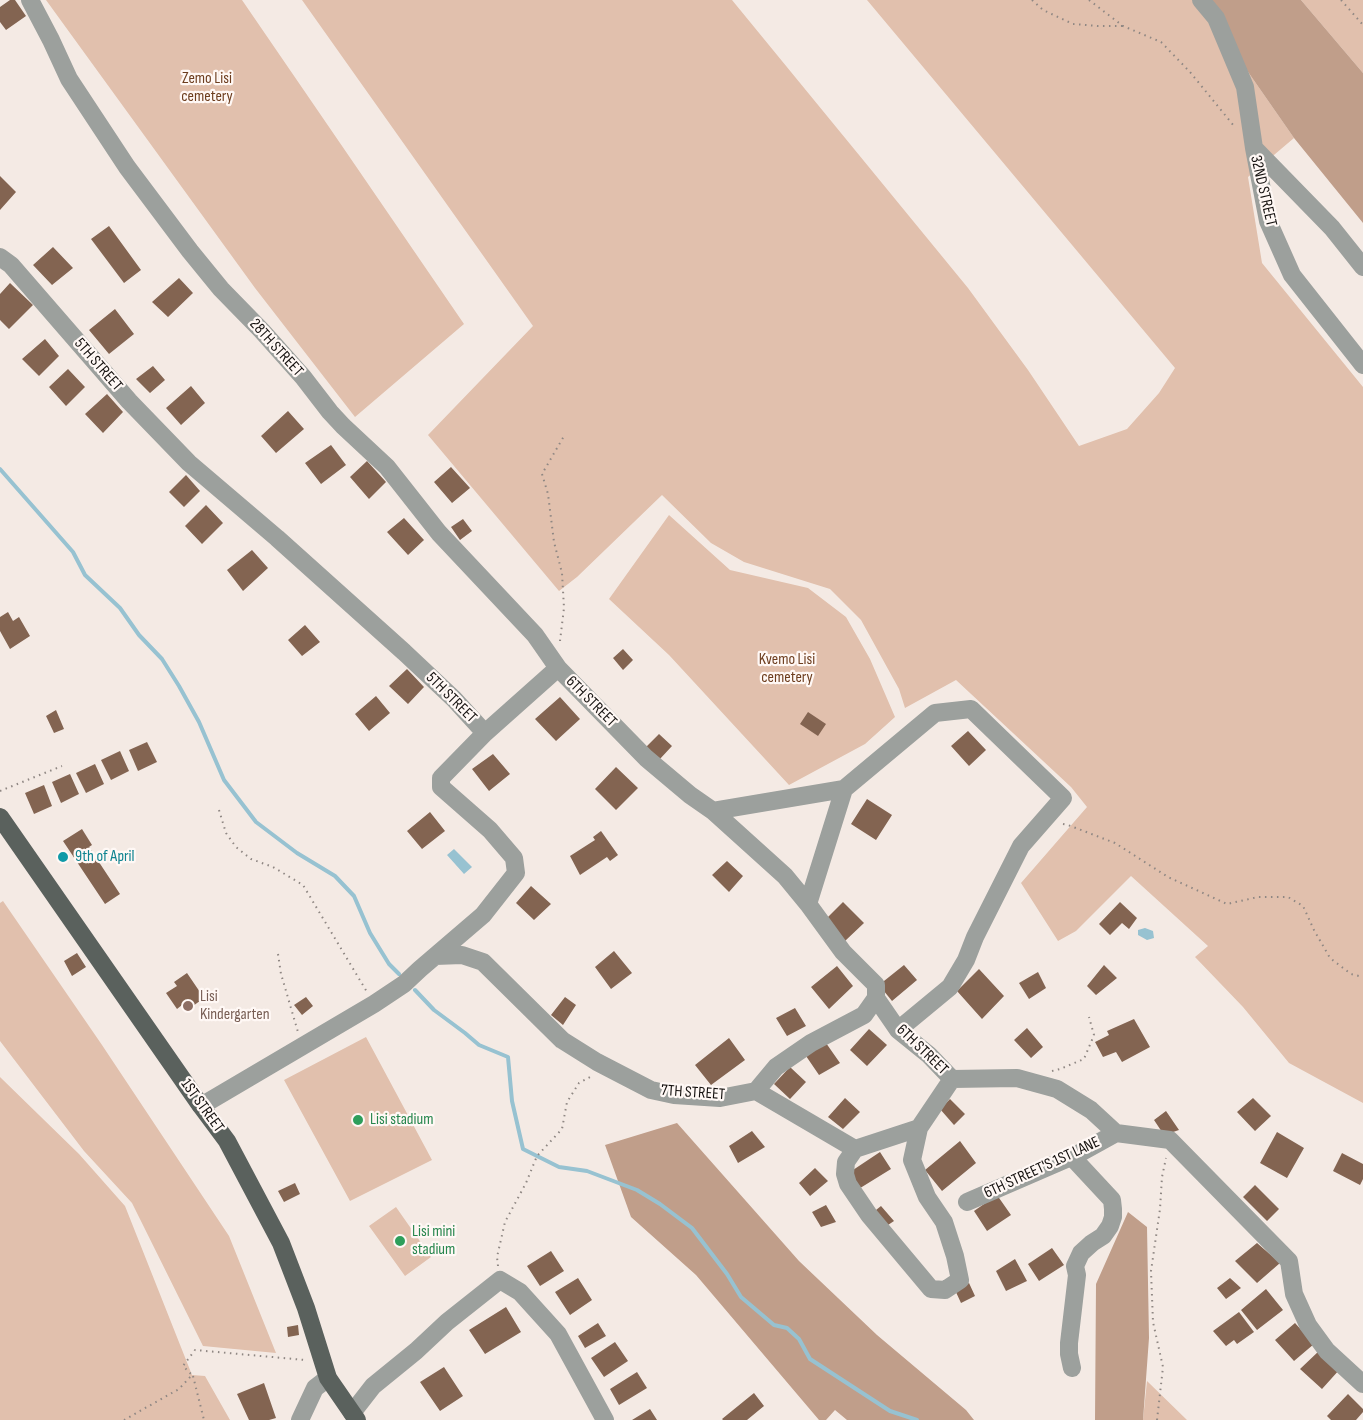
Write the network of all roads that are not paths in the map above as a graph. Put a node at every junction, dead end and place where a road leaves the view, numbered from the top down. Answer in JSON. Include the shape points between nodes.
{"nodes":[{"id":1,"x":30,"y":0,"type":"edge"},
{"id":2,"x":1201,"y":0,"type":"edge"},
{"id":3,"x":1254,"y":148,"type":"junction"},
{"id":4,"x":0,"y":257,"type":"edge"},
{"id":5,"x":1363,"y":267,"type":"edge"},
{"id":6,"x":1363,"y":365,"type":"edge"},
{"id":7,"x":558,"y":668,"type":"junction"},
{"id":8,"x":485,"y":733,"type":"junction"},
{"id":9,"x":844,"y":789,"type":"junction"},
{"id":10,"x":712,"y":812,"type":"junction"},
{"id":11,"x":0,"y":816,"type":"edge"},
{"id":12,"x":807,"y":904,"type":"junction"},
{"id":13,"x":435,"y":956,"type":"junction"},
{"id":14,"x":876,"y":998,"type":"junction"},
{"id":15,"x":898,"y":1030,"type":"junction"},
{"id":16,"x":952,"y":1079,"type":"junction"},
{"id":17,"x":756,"y":1091,"type":"junction"},
{"id":18,"x":201,"y":1106,"type":"junction"},
{"id":19,"x":919,"y":1128,"type":"junction"},
{"id":20,"x":1116,"y":1133,"type":"junction"},
{"id":21,"x":855,"y":1149,"type":"junction"},
{"id":22,"x":1072,"y":1157,"type":"junction"},
{"id":23,"x":967,"y":1202,"type":"dead end"},
{"id":24,"x":1072,"y":1368,"type":"dead end"},
{"id":25,"x":325,"y":1370,"type":"junction"},
{"id":26,"x":1363,"y":1384,"type":"edge"},
{"id":27,"x":354,"y":1417,"type":"edge"},
{"id":28,"x":300,"y":1420,"type":"edge"},
{"id":29,"x":605,"y":1420,"type":"edge"}],
"edges":[{"from":1,"to":7,"type":"street","name":"28TH STREET","via":[[75,88],[132,175],[190,251],[336,419],[387,467],[439,533],[535,634]]},
{"from":2,"to":3,"type":"street","name":"32ND STREET","via":[[1216,18],[1245,87]]},
{"from":3,"to":5,"type":"street","via":[[1332,228]]},
{"from":3,"to":6,"type":"street","name":"32ND STREET","via":[[1268,221],[1292,275]]},
{"from":4,"to":8,"type":"street","name":"5TH STREET","via":[[189,463],[404,652]]},
{"from":7,"to":8,"type":"street","name":"6TH STREET"},
{"from":7,"to":10,"type":"street","name":"6TH STREET","via":[[646,758]]},
{"from":8,"to":13,"type":"street","name":"5TH STREET","via":[[441,778],[441,787],[490,830],[514,858],[516,873],[483,915]]},
{"from":9,"to":10,"type":"street"},
{"from":9,"to":12,"type":"street"},
{"from":9,"to":15,"type":"street","via":[[935,713],[971,709],[1063,798],[1021,846],[951,987]]},
{"from":10,"to":12,"type":"street","name":"6TH STREET","via":[[784,876]]},
{"from":11,"to":18,"type":"main road","name":"1ST STREET"},
{"from":12,"to":14,"type":"street","name":"6TH STREET","via":[[876,986]]},
{"from":13,"to":17,"type":"street","name":"7TH STREET","via":[[462,955],[483,962],[562,1040],[651,1090],[720,1098]]},
{"from":13,"to":18,"type":"street","name":"5TH STREET","via":[[374,1004]]},
{"from":14,"to":15,"type":"street","name":"6TH STREET"},
{"from":14,"to":17,"type":"street","via":[[864,1015],[776,1067]]},
{"from":15,"to":16,"type":"street","name":"6TH STREET"},
{"from":16,"to":19,"type":"street"},
{"from":16,"to":20,"type":"street","name":"6TH STREET","via":[[1017,1078],[1057,1089],[1091,1110]]},
{"from":17,"to":21,"type":"street"},
{"from":18,"to":25,"type":"main road","name":"1ST STREET","via":[[227,1141],[281,1244]]},
{"from":19,"to":21,"type":"street"},
{"from":19,"to":21,"type":"street","via":[[912,1160],[927,1197],[944,1222],[960,1280],[945,1290],[931,1289],[848,1184],[846,1162]]},
{"from":20,"to":22,"type":"street","name":"6TH STREET'S 1ST LANE"},
{"from":20,"to":26,"type":"street","via":[[1170,1140],[1289,1262],[1294,1294],[1308,1325],[1327,1351]]},
{"from":22,"to":23,"type":"street","name":"6TH STREET'S 1ST LANE"},
{"from":22,"to":24,"type":"street","via":[[1112,1200],[1113,1209],[1110,1226],[1081,1253],[1075,1266],[1069,1354]]},
{"from":25,"to":27,"type":"main road","name":"1ST STREET"},
{"from":25,"to":28,"type":"street"},
{"from":27,"to":29,"type":"street","via":[[373,1386],[500,1280],[520,1292],[558,1334]]}]}
